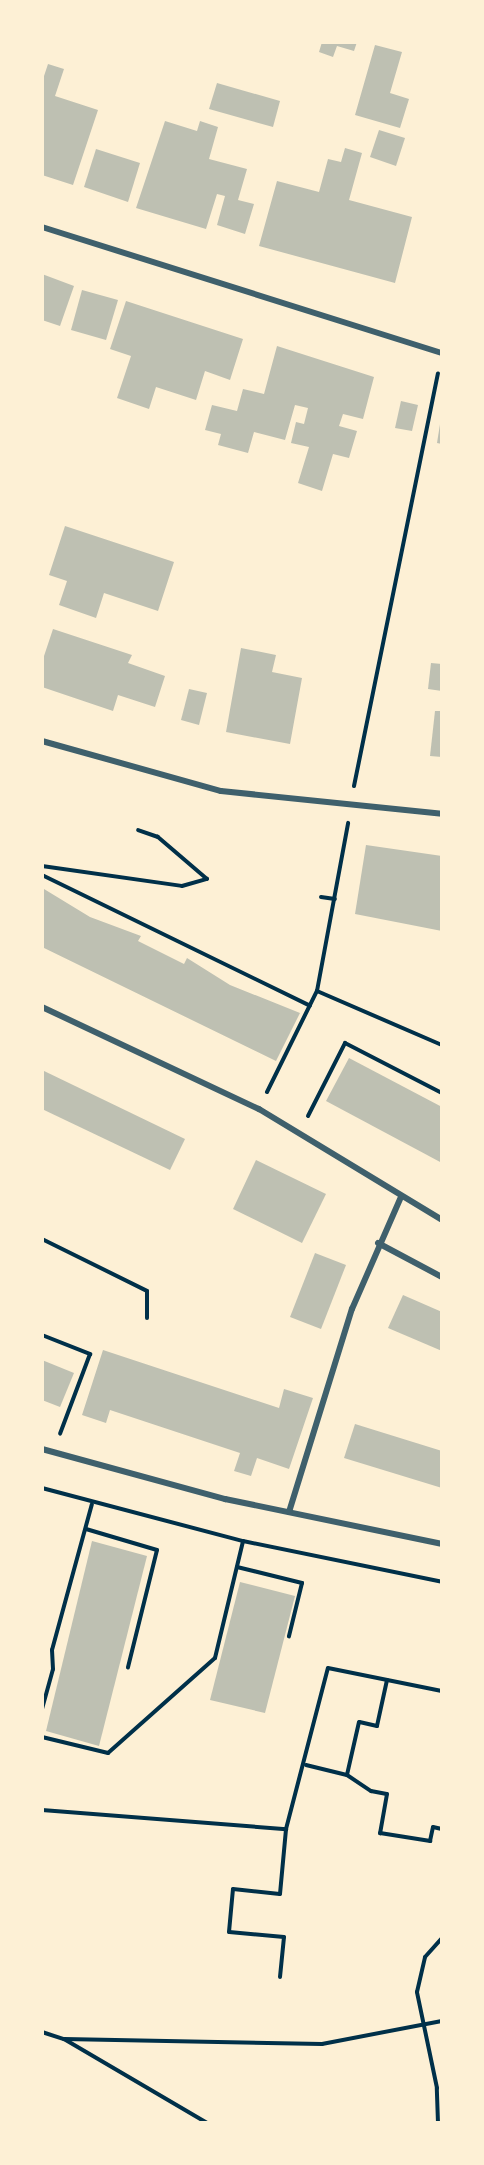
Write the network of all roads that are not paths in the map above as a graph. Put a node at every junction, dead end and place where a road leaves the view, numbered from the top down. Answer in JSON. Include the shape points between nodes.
{"nodes":[{"id":1,"x":42,"y":227,"type":"edge"},
{"id":2,"x":442,"y":354,"type":"edge"},
{"id":3,"x":42,"y":741,"type":"edge"},
{"id":4,"x":442,"y":814,"type":"edge"},
{"id":5,"x":42,"y":1007,"type":"edge"},
{"id":6,"x":400,"y":1197,"type":"junction"},
{"id":7,"x":442,"y":1220,"type":"edge"},
{"id":8,"x":378,"y":1243,"type":"junction"},
{"id":9,"x":442,"y":1276,"type":"edge"},
{"id":10,"x":42,"y":1449,"type":"edge"},
{"id":11,"x":289,"y":1512,"type":"junction"},
{"id":12,"x":442,"y":1544,"type":"edge"}],
"edges":[{"from":1,"to":2,"type":"street"},
{"from":3,"to":4,"type":"street","via":[[221,791]]},
{"from":5,"to":6,"type":"street","via":[[259,1109]]},
{"from":6,"to":7,"type":"street"},
{"from":6,"to":8,"type":"street"},
{"from":8,"to":9,"type":"street"},
{"from":8,"to":11,"type":"street"},
{"from":10,"to":11,"type":"street"},
{"from":11,"to":12,"type":"street"}]}
